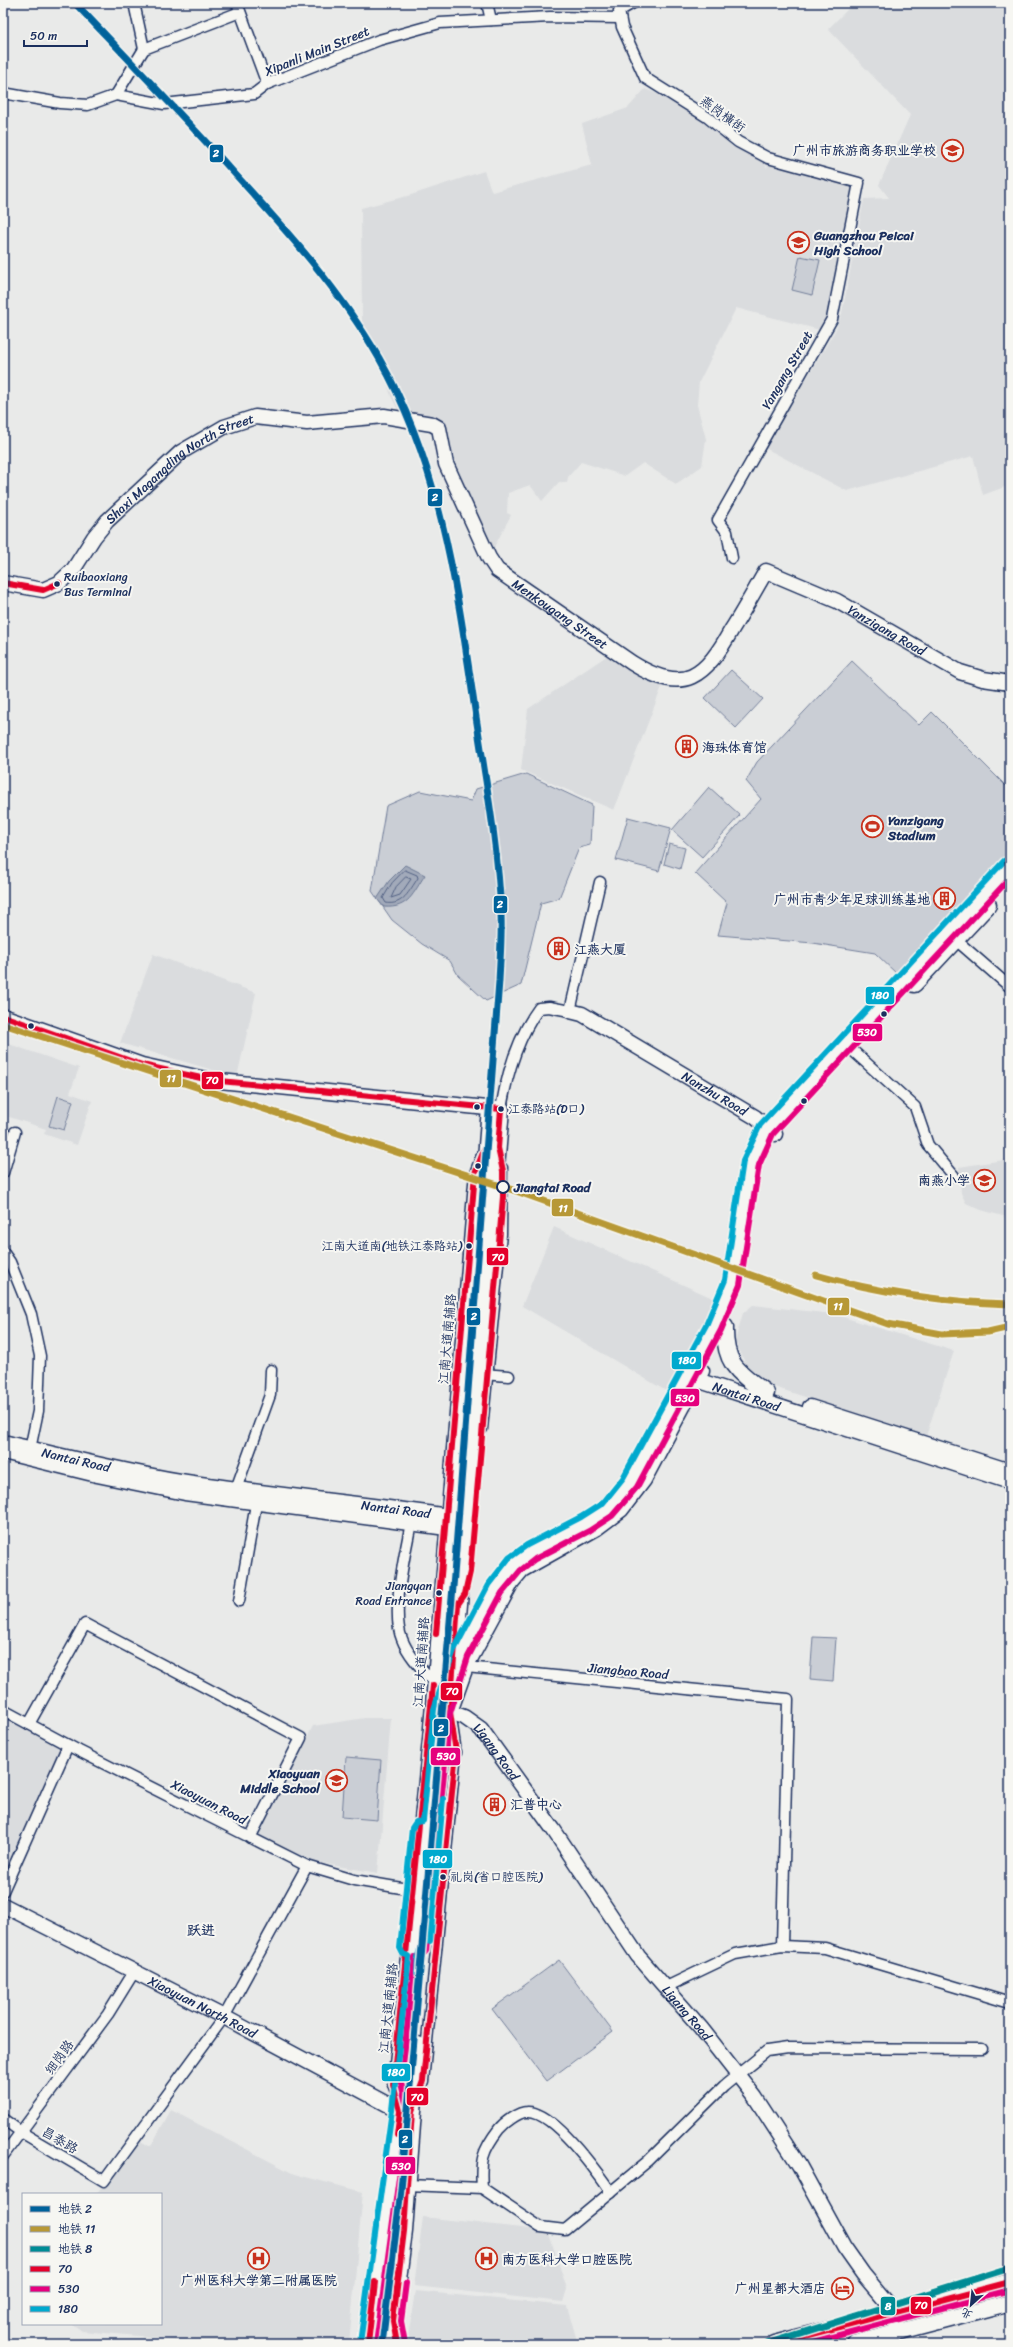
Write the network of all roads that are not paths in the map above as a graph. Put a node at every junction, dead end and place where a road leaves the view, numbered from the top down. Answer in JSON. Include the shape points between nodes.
{"nodes":[{"id":1,"x":134,"y":3,"type":"edge"},
{"id":2,"x":487,"y":3,"type":"edge"},
{"id":3,"x":633,"y":3,"type":"edge"},
{"id":4,"x":239,"y":7,"type":"edge"},
{"id":5,"x":620,"y":15,"type":"junction"},
{"id":6,"x":490,"y":20,"type":"junction"},
{"id":7,"x":144,"y":49,"type":"junction"},
{"id":8,"x":267,"y":84,"type":"junction"},
{"id":9,"x":3,"y":93,"type":"edge"},
{"id":10,"x":116,"y":95,"type":"junction"},
{"id":11,"x":859,"y":183,"type":"joint"},
{"id":12,"x":390,"y":417,"type":"joint"},
{"id":13,"x":732,"y":558,"type":"dead end"},
{"id":14,"x":766,"y":571,"type":"joint"},
{"id":15,"x":3,"y":583,"type":"edge"},
{"id":16,"x":1010,"y":683,"type":"edge"},
{"id":17,"x":1010,"y":866,"type":"edge"},
{"id":18,"x":1010,"y":881,"type":"edge"},
{"id":19,"x":600,"y":882,"type":"dead end"},
{"id":20,"x":956,"y":940,"type":"junction"},
{"id":21,"x":1010,"y":986,"type":"edge"},
{"id":22,"x":570,"y":1011,"type":"junction"},
{"id":23,"x":3,"y":1016,"type":"edge"},
{"id":24,"x":852,"y":1049,"type":"junction"},
{"id":25,"x":495,"y":1108,"type":"junction"},
{"id":26,"x":769,"y":1130,"type":"junction"},
{"id":27,"x":15,"y":1132,"type":"dead end"},
{"id":28,"x":492,"y":1147,"type":"junction"},
{"id":29,"x":3,"y":1173,"type":"edge"},
{"id":30,"x":954,"y":1176,"type":"dead end"},
{"id":31,"x":487,"y":1212,"type":"junction"},
{"id":32,"x":3,"y":1252,"type":"edge"},
{"id":33,"x":725,"y":1327,"type":"junction"},
{"id":34,"x":272,"y":1370,"type":"dead end"},
{"id":35,"x":482,"y":1374,"type":"junction"},
{"id":36,"x":697,"y":1374,"type":"junction"},
{"id":37,"x":509,"y":1376,"type":"dead end"},
{"id":38,"x":766,"y":1393,"type":"junction"},
{"id":39,"x":465,"y":1402,"type":"junction"},
{"id":40,"x":3,"y":1442,"type":"edge"},
{"id":41,"x":3,"y":1452,"type":"edge"},
{"id":42,"x":30,"y":1454,"type":"junction"},
{"id":43,"x":1010,"y":1471,"type":"edge"},
{"id":44,"x":1010,"y":1482,"type":"edge"},
{"id":45,"x":236,"y":1489,"type":"junction"},
{"id":46,"x":256,"y":1504,"type":"junction"},
{"id":47,"x":412,"y":1518,"type":"junction"},
{"id":48,"x":453,"y":1522,"type":"junction"},
{"id":49,"x":239,"y":1601,"type":"dead end"},
{"id":50,"x":458,"y":1604,"type":"junction"},
{"id":51,"x":482,"y":1612,"type":"junction"},
{"id":52,"x":466,"y":1667,"type":"junction"},
{"id":53,"x":453,"y":1677,"type":"junction"},
{"id":54,"x":433,"y":1680,"type":"junction"},
{"id":55,"x":3,"y":1710,"type":"edge"},
{"id":56,"x":441,"y":1710,"type":"junction"},
{"id":57,"x":29,"y":1724,"type":"junction"},
{"id":58,"x":68,"y":1745,"type":"junction"},
{"id":59,"x":434,"y":1830,"type":"junction"},
{"id":60,"x":250,"y":1838,"type":"junction"},
{"id":61,"x":307,"y":1866,"type":"junction"},
{"id":62,"x":413,"y":1890,"type":"junction"},
{"id":63,"x":3,"y":1891,"type":"edge"},
{"id":64,"x":3,"y":1905,"type":"edge"},
{"id":65,"x":782,"y":1946,"type":"junction"},
{"id":66,"x":422,"y":1949,"type":"junction"},
{"id":67,"x":134,"y":1972,"type":"junction"},
{"id":68,"x":664,"y":1988,"type":"junction"},
{"id":69,"x":1010,"y":2003,"type":"edge"},
{"id":70,"x":224,"y":2017,"type":"junction"},
{"id":71,"x":982,"y":2049,"type":"dead end"},
{"id":72,"x":738,"y":2074,"type":"junction"},
{"id":73,"x":406,"y":2111,"type":"junction"},
{"id":74,"x":3,"y":2119,"type":"edge"},
{"id":75,"x":21,"y":2132,"type":"junction"},
{"id":76,"x":3,"y":2156,"type":"edge"},
{"id":77,"x":407,"y":2185,"type":"junction"},
{"id":78,"x":482,"y":2188,"type":"junction"},
{"id":79,"x":611,"y":2192,"type":"junction"},
{"id":80,"x":1010,"y":2282,"type":"edge"},
{"id":81,"x":939,"y":2300,"type":"junction"},
{"id":82,"x":1010,"y":2303,"type":"edge"},
{"id":83,"x":894,"y":2311,"type":"junction"},
{"id":84,"x":393,"y":2321,"type":"junction"},
{"id":85,"x":944,"y":2321,"type":"junction"},
{"id":86,"x":900,"y":2332,"type":"junction"},
{"id":87,"x":368,"y":2344,"type":"edge"},
{"id":88,"x":390,"y":2344,"type":"edge"},
{"id":89,"x":396,"y":2344,"type":"edge"},
{"id":90,"x":774,"y":2344,"type":"edge"},
{"id":91,"x":854,"y":2344,"type":"edge"}],
"edges":[{"from":1,"to":7,"type":"street"},
{"from":2,"to":6,"type":"street"},
{"from":3,"to":5,"type":"street"},
{"from":4,"to":7,"type":"street"},
{"from":4,"to":8,"type":"street"},
{"from":5,"to":6,"type":"street","name":"Xipanli Main Street"},
{"from":5,"to":11,"type":"street","name":"燕岗横街","via":[[622,27],[645,78],[707,117],[738,142],[768,158]]},
{"from":6,"to":8,"type":"street","name":"Xipanli Main Street","via":[[440,24],[379,40]]},
{"from":7,"to":10,"type":"street"},
{"from":8,"to":10,"type":"street","name":"Xipanli Main Street","via":[[254,94],[164,104]]},
{"from":9,"to":10,"type":"street","via":[[88,105]]},
{"from":11,"to":13,"type":"street","name":"Yangang Street","via":[[832,318],[718,520],[727,532]]},
{"from":12,"to":14,"type":"street","name":"Menkougang Street","via":[[432,424],[439,428],[451,475],[497,570],[632,663],[655,676],[669,680],[684,678],[693,676],[707,667]]},
{"from":12,"to":15,"type":"street","name":"Shaxi Magangding North Street","via":[[307,423],[255,417],[224,427],[181,452],[107,521],[73,570],[59,583],[43,590]]},
{"from":14,"to":16,"type":"street","name":"Yanzigang Road","via":[[837,601],[960,672]]},
{"from":17,"to":26,"type":"main road"},
{"from":18,"to":20,"type":"main road"},
{"from":19,"to":22,"type":"street"},
{"from":20,"to":21,"type":"street"},
{"from":20,"to":24,"type":"main road"},
{"from":22,"to":25,"type":"street","via":[[544,1007],[539,1008],[532,1017]]},
{"from":22,"to":26,"type":"street","name":"Nanzhu Road","via":[[582,1014],[608,1029]]},
{"from":23,"to":25,"type":"street","via":[[142,1064],[210,1080]]},
{"from":24,"to":26,"type":"main road"},
{"from":24,"to":30,"type":"street","via":[[915,1107],[928,1145]]},
{"from":25,"to":28,"type":"main road"},
{"from":26,"to":33,"type":"main road","via":[[758,1179],[743,1281]]},
{"from":26,"to":36,"type":"main road","via":[[750,1163],[733,1282]]},
{"from":27,"to":29,"type":"street"},
{"from":28,"to":31,"type":"main road"},
{"from":28,"to":31,"type":"street","via":[[475,1173]]},
{"from":31,"to":35,"type":"main road"},
{"from":31,"to":39,"type":"street"},
{"from":32,"to":42,"type":"street","via":[[10,1262],[31,1314],[40,1356],[38,1411]]},
{"from":33,"to":36,"type":"main road"},
{"from":33,"to":38,"type":"main road","via":[[725,1342],[730,1360],[744,1377]]},
{"from":34,"to":45,"type":"street","via":[[270,1395]]},
{"from":35,"to":37,"type":"street"},
{"from":35,"to":39,"type":"main road"},
{"from":35,"to":50,"type":"street","via":[[470,1572],[466,1590]]},
{"from":36,"to":38,"type":"street","name":"Nantai Road"},
{"from":36,"to":44,"type":"street","name":"Nantai Road"},
{"from":36,"to":51,"type":"main road","via":[[619,1498],[585,1524],[515,1564],[495,1589]]},
{"from":36,"to":52,"type":"street","via":[[644,1480],[632,1497],[610,1520],[522,1570],[500,1602]]},
{"from":38,"to":43,"type":"street","name":"Nantai Road"},
{"from":39,"to":48,"type":"main road"},
{"from":39,"to":48,"type":"street","name":"江南大道南辅路"},
{"from":40,"to":42,"type":"street","name":"Nantai Road"},
{"from":41,"to":42,"type":"street","name":"Nantai Road"},
{"from":42,"to":45,"type":"street","name":"Nantai Road"},
{"from":42,"to":46,"type":"street","name":"Nantai Road","via":[[153,1487]]},
{"from":45,"to":47,"type":"street","name":"Nantai Road"},
{"from":46,"to":47,"type":"street","name":"Nantai Road"},
{"from":46,"to":49,"type":"street"},
{"from":47,"to":48,"type":"street","name":"Nantai Road"},
{"from":47,"to":54,"type":"street","via":[[398,1601],[401,1638],[414,1660]]},
{"from":48,"to":50,"type":"main road"},
{"from":48,"to":54,"type":"street","name":"江南大道南辅路"},
{"from":48,"to":56,"type":"street"},
{"from":50,"to":51,"type":"main road","via":[[470,1613]]},
{"from":50,"to":53,"type":"main road"},
{"from":51,"to":53,"type":"main road"},
{"from":52,"to":56,"type":"street"},
{"from":52,"to":65,"type":"street","name":"Jiangbao Road","via":[[788,1699]]},
{"from":53,"to":56,"type":"main road"},
{"from":54,"to":56,"type":"street","name":"江南大道南辅路"},
{"from":55,"to":57,"type":"street","name":"Xiaoyuan Road"},
{"from":56,"to":59,"type":"main road"},
{"from":56,"to":68,"type":"street","name":"Ligang Road","via":[[472,1722],[489,1739],[553,1829],[628,1943]]},
{"from":57,"to":58,"type":"street","name":"Xiaoyuan Road"},
{"from":57,"to":60,"type":"street","via":[[86,1624],[301,1738]]},
{"from":58,"to":60,"type":"street","name":"Xiaoyuan Road"},
{"from":58,"to":63,"type":"street"},
{"from":59,"to":62,"type":"street","name":"江南大道南辅路"},
{"from":59,"to":66,"type":"main road"},
{"from":60,"to":61,"type":"street","name":"Xiaoyuan Road"},
{"from":61,"to":62,"type":"street","name":"Xiaoyuan Road","via":[[354,1880]]},
{"from":61,"to":70,"type":"street"},
{"from":62,"to":66,"type":"street","name":"江南大道南辅路"},
{"from":64,"to":67,"type":"street","name":"Xiaoyuan North Road"},
{"from":65,"to":68,"type":"street","via":[[735,1954]]},
{"from":65,"to":69,"type":"street","via":[[826,1948]]},
{"from":66,"to":73,"type":"main road"},
{"from":66,"to":73,"type":"street","name":"江南大道南辅路","via":[[393,2084]]},
{"from":67,"to":70,"type":"street","name":"Xiaoyuan North Road"},
{"from":67,"to":75,"type":"street","name":"细岗路","via":[[108,2014]]},
{"from":68,"to":72,"type":"street","name":"Ligang Road"},
{"from":70,"to":73,"type":"street","name":"Xiaoyuan North Road"},
{"from":70,"to":75,"type":"street","name":"昌泰路","via":[[104,2181]]},
{"from":71,"to":72,"type":"street","via":[[781,2049],[766,2051]]},
{"from":72,"to":79,"type":"street","via":[[648,2161]]},
{"from":72,"to":83,"type":"street","name":"Ligang Road","via":[[789,2148],[853,2262]]},
{"from":73,"to":77,"type":"main road"},
{"from":73,"to":87,"type":"main road","via":[[378,2261]]},
{"from":74,"to":75,"type":"street","name":"昌泰路"},
{"from":75,"to":76,"type":"street","name":"细岗路"},
{"from":77,"to":78,"type":"street"},
{"from":77,"to":84,"type":"main road"},
{"from":78,"to":79,"type":"street","via":[[540,2227],[565,2230]]},
{"from":78,"to":79,"type":"street","via":[[480,2169],[486,2146],[504,2123],[526,2112],[538,2114],[570,2138]]},
{"from":80,"to":81,"type":"main road"},
{"from":81,"to":83,"type":"main road"},
{"from":81,"to":85,"type":"main road","via":[[932,2307],[933,2315]]},
{"from":82,"to":85,"type":"main road"},
{"from":83,"to":86,"type":"street","name":"Ligang Road"},
{"from":83,"to":90,"type":"main road"},
{"from":84,"to":88,"type":"main road"},
{"from":84,"to":89,"type":"main road"},
{"from":85,"to":86,"type":"main road"},
{"from":86,"to":91,"type":"main road"}]}
